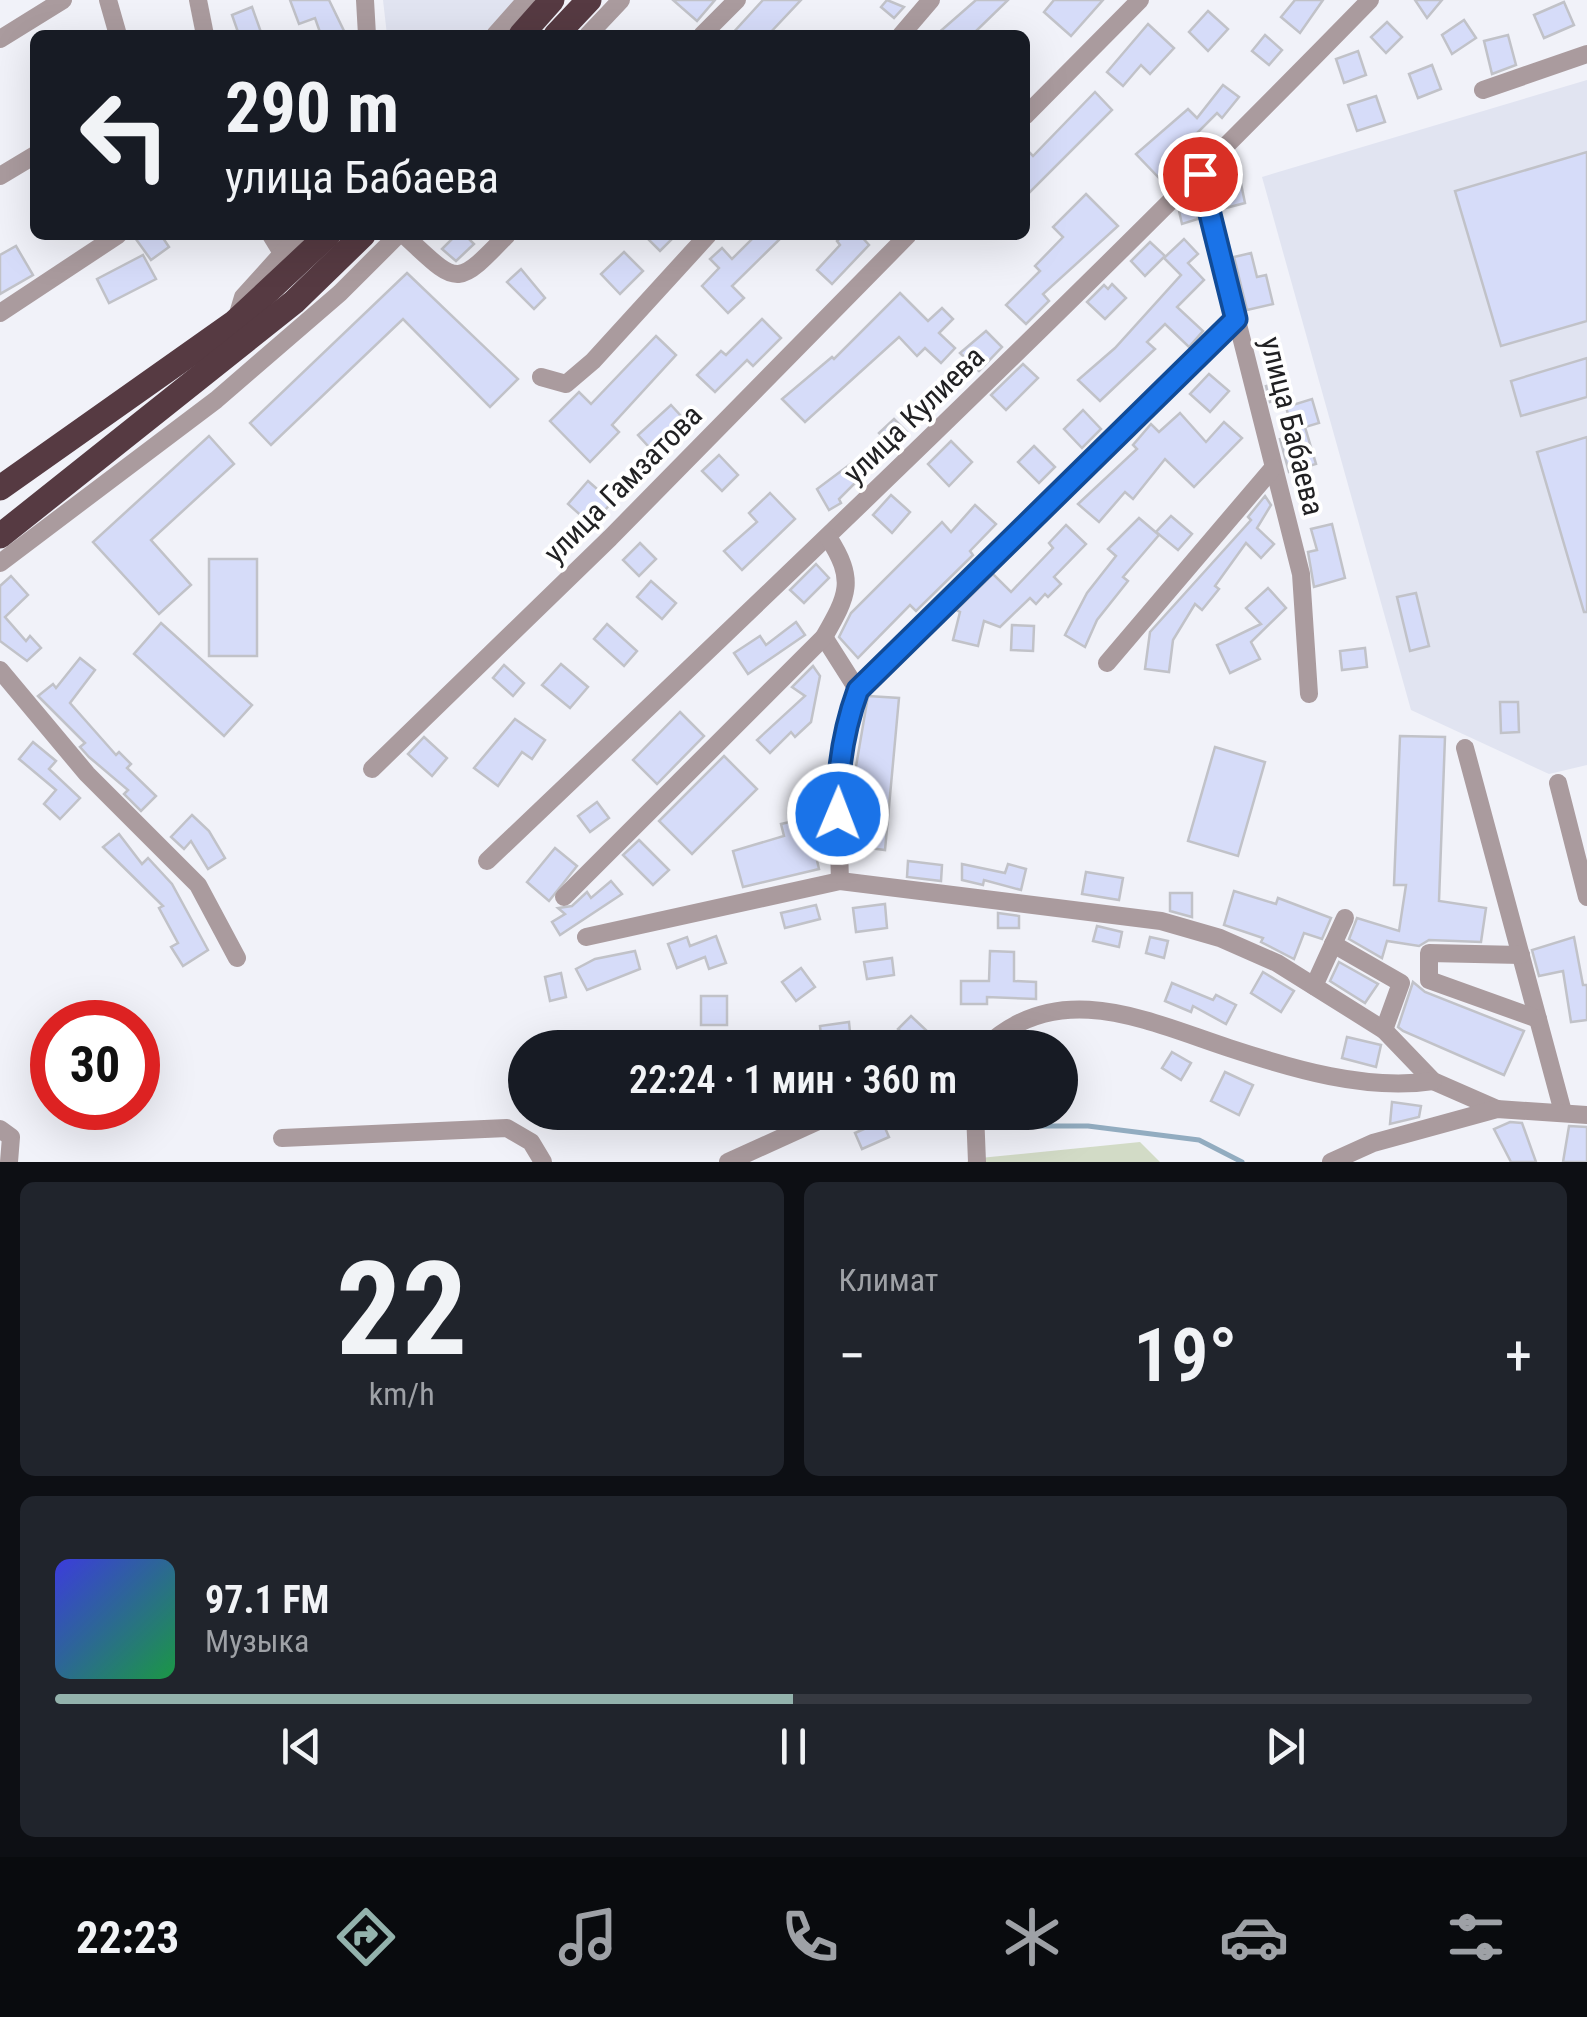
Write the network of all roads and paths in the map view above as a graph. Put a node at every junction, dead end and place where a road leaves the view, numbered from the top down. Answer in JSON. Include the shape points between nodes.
{"nodes":[{"id":1,"x":63,"y":0,"type":"edge"},
{"id":2,"x":108,"y":0,"type":"edge"},
{"id":3,"x":198,"y":0,"type":"edge"},
{"id":4,"x":365,"y":0,"type":"edge"},
{"id":5,"x":526,"y":0,"type":"edge"},
{"id":6,"x":552,"y":0,"type":"edge"},
{"id":7,"x":588,"y":0,"type":"edge"},
{"id":8,"x":621,"y":0,"type":"edge"},
{"id":9,"x":736,"y":0,"type":"edge"},
{"id":10,"x":931,"y":0,"type":"edge"},
{"id":11,"x":1140,"y":0,"type":"edge"},
{"id":12,"x":1370,"y":0,"type":"edge"},
{"id":13,"x":117,"y":30,"type":"edge"},
{"id":14,"x":204,"y":30,"type":"edge"},
{"id":15,"x":367,"y":30,"type":"edge"},
{"id":16,"x":499,"y":30,"type":"edge"},
{"id":17,"x":525,"y":30,"type":"edge"},
{"id":18,"x":561,"y":30,"type":"edge"},
{"id":19,"x":593,"y":30,"type":"edge"},
{"id":20,"x":707,"y":30,"type":"edge"},
{"id":21,"x":905,"y":30,"type":"edge"},
{"id":22,"x":0,"y":39,"type":"edge"},
{"id":23,"x":1587,"y":54,"type":"edge"},
{"id":24,"x":1483,"y":90,"type":"dead end"},
{"id":25,"x":1030,"y":111,"type":"edge"},
{"id":26,"x":30,"y":158,"type":"edge"},
{"id":27,"x":1200,"y":174,"type":"junction"},
{"id":28,"x":0,"y":176,"type":"edge"},
{"id":29,"x":110,"y":240,"type":"edge"},
{"id":30,"x":274,"y":240,"type":"edge"},
{"id":31,"x":294,"y":240,"type":"edge"},
{"id":32,"x":323,"y":240,"type":"edge"},
{"id":33,"x":358,"y":240,"type":"edge"},
{"id":34,"x":396,"y":240,"type":"edge"},
{"id":35,"x":407,"y":240,"type":"edge"},
{"id":36,"x":502,"y":240,"type":"edge"},
{"id":37,"x":703,"y":240,"type":"edge"},
{"id":38,"x":903,"y":240,"type":"edge"},
{"id":39,"x":282,"y":253,"type":"junction"},
{"id":40,"x":0,"y":313,"type":"edge"},
{"id":41,"x":1236,"y":319,"type":"junction"},
{"id":42,"x":235,"y":322,"type":"junction"},
{"id":43,"x":540,"y":377,"type":"dead end"},
{"id":44,"x":1273,"y":468,"type":"junction"},
{"id":45,"x":0,"y":488,"type":"edge"},
{"id":46,"x":0,"y":536,"type":"edge"},
{"id":47,"x":828,"y":537,"type":"junction"},
{"id":48,"x":0,"y":563,"type":"edge"},
{"id":49,"x":824,"y":637,"type":"junction"},
{"id":50,"x":1107,"y":663,"type":"dead end"},
{"id":51,"x":0,"y":670,"type":"edge"},
{"id":52,"x":858,"y":690,"type":"junction"},
{"id":53,"x":1309,"y":694,"type":"dead end"},
{"id":54,"x":1465,"y":748,"type":"dead end"},
{"id":55,"x":372,"y":769,"type":"dead end"},
{"id":56,"x":1558,"y":783,"type":"dead end"},
{"id":57,"x":487,"y":861,"type":"dead end"},
{"id":58,"x":840,"y":881,"type":"junction"},
{"id":59,"x":564,"y":897,"type":"dead end"},
{"id":60,"x":1587,"y":897,"type":"edge"},
{"id":61,"x":1346,"y":918,"type":"dead end"},
{"id":62,"x":586,"y":938,"type":"dead end"},
{"id":63,"x":1333,"y":944,"type":"junction"},
{"id":64,"x":1521,"y":955,"type":"junction"},
{"id":65,"x":237,"y":958,"type":"dead end"},
{"id":66,"x":1314,"y":986,"type":"junction"},
{"id":67,"x":1538,"y":1019,"type":"junction"},
{"id":68,"x":1002,"y":1030,"type":"edge"},
{"id":69,"x":1384,"y":1030,"type":"junction"},
{"id":70,"x":1433,"y":1081,"type":"junction"},
{"id":71,"x":1497,"y":1109,"type":"junction"},
{"id":72,"x":1563,"y":1112,"type":"junction"},
{"id":73,"x":1587,"y":1115,"type":"edge"},
{"id":74,"x":0,"y":1129,"type":"edge"},
{"id":75,"x":798,"y":1130,"type":"edge"},
{"id":76,"x":975,"y":1130,"type":"edge"},
{"id":77,"x":282,"y":1138,"type":"dead end"},
{"id":78,"x":9,"y":1162,"type":"edge"},
{"id":79,"x":543,"y":1162,"type":"edge"},
{"id":80,"x":728,"y":1162,"type":"edge"},
{"id":81,"x":976,"y":1162,"type":"edge"},
{"id":82,"x":1331,"y":1162,"type":"edge"}],
"edges":[{"from":1,"to":22,"type":"street"},
{"from":2,"to":13,"type":"street"},
{"from":3,"to":14,"type":"street"},
{"from":4,"to":15,"type":"street"},
{"from":5,"to":16,"type":"street"},
{"from":6,"to":17,"type":"highway"},
{"from":7,"to":18,"type":"highway"},
{"from":8,"to":19,"type":"street"},
{"from":9,"to":20,"type":"street"},
{"from":10,"to":21,"type":"street"},
{"from":11,"to":25,"type":"street"},
{"from":12,"to":27,"type":"street","name":"улица Кулиева"},
{"from":23,"to":24,"type":"street"},
{"from":26,"to":28,"type":"street"},
{"from":27,"to":41,"type":"street","name":"улица Бабаева"},
{"from":27,"to":47,"type":"street","name":"улица Кулиева"},
{"from":29,"to":40,"type":"street"},
{"from":30,"to":39,"type":"street"},
{"from":31,"to":39,"type":"street"},
{"from":32,"to":42,"type":"highway"},
{"from":33,"to":46,"type":"highway","via":[[294,302]]},
{"from":34,"to":48,"type":"street","via":[[216,400]]},
{"from":35,"to":36,"type":"street","via":[[458,276],[471,272]]},
{"from":37,"to":43,"type":"street","via":[[566,384]]},
{"from":38,"to":55,"type":"street","name":"улица Гамзатова"},
{"from":39,"to":42,"type":"street","via":[[243,298]]},
{"from":41,"to":44,"type":"street","name":"улица Бабаева"},
{"from":41,"to":52,"type":"street"},
{"from":42,"to":45,"type":"highway"},
{"from":44,"to":50,"type":"street"},
{"from":44,"to":53,"type":"street","name":"улица Бабаева","via":[[1301,574]]},
{"from":47,"to":49,"type":"street","via":[[848,582]]},
{"from":47,"to":57,"type":"street","name":"улица Кулиева"},
{"from":49,"to":52,"type":"street"},
{"from":49,"to":59,"type":"street"},
{"from":51,"to":65,"type":"street","via":[[87,774],[198,885]]},
{"from":52,"to":58,"type":"street","via":[[837,781]]},
{"from":54,"to":64,"type":"street"},
{"from":56,"to":60,"type":"street"},
{"from":58,"to":62,"type":"street"},
{"from":58,"to":66,"type":"street","via":[[1160,921],[1220,938]]},
{"from":61,"to":63,"type":"street"},
{"from":63,"to":66,"type":"street"},
{"from":63,"to":69,"type":"street","via":[[1401,983]]},
{"from":64,"to":67,"type":"street"},
{"from":64,"to":67,"type":"street","via":[[1429,954],[1429,980]]},
{"from":66,"to":69,"type":"street"},
{"from":67,"to":72,"type":"street"},
{"from":68,"to":70,"type":"street","via":[[1042,1014],[1090,1009],[1144,1016],[1231,1048],[1354,1080]]},
{"from":69,"to":70,"type":"street"},
{"from":70,"to":71,"type":"street"},
{"from":71,"to":72,"type":"street"},
{"from":71,"to":82,"type":"street","via":[[1373,1143]]},
{"from":72,"to":73,"type":"street"},
{"from":74,"to":78,"type":"street","via":[[13,1147]]},
{"from":75,"to":80,"type":"street"},
{"from":76,"to":81,"type":"street"},
{"from":77,"to":79,"type":"street","via":[[507,1128],[532,1142]]}]}
